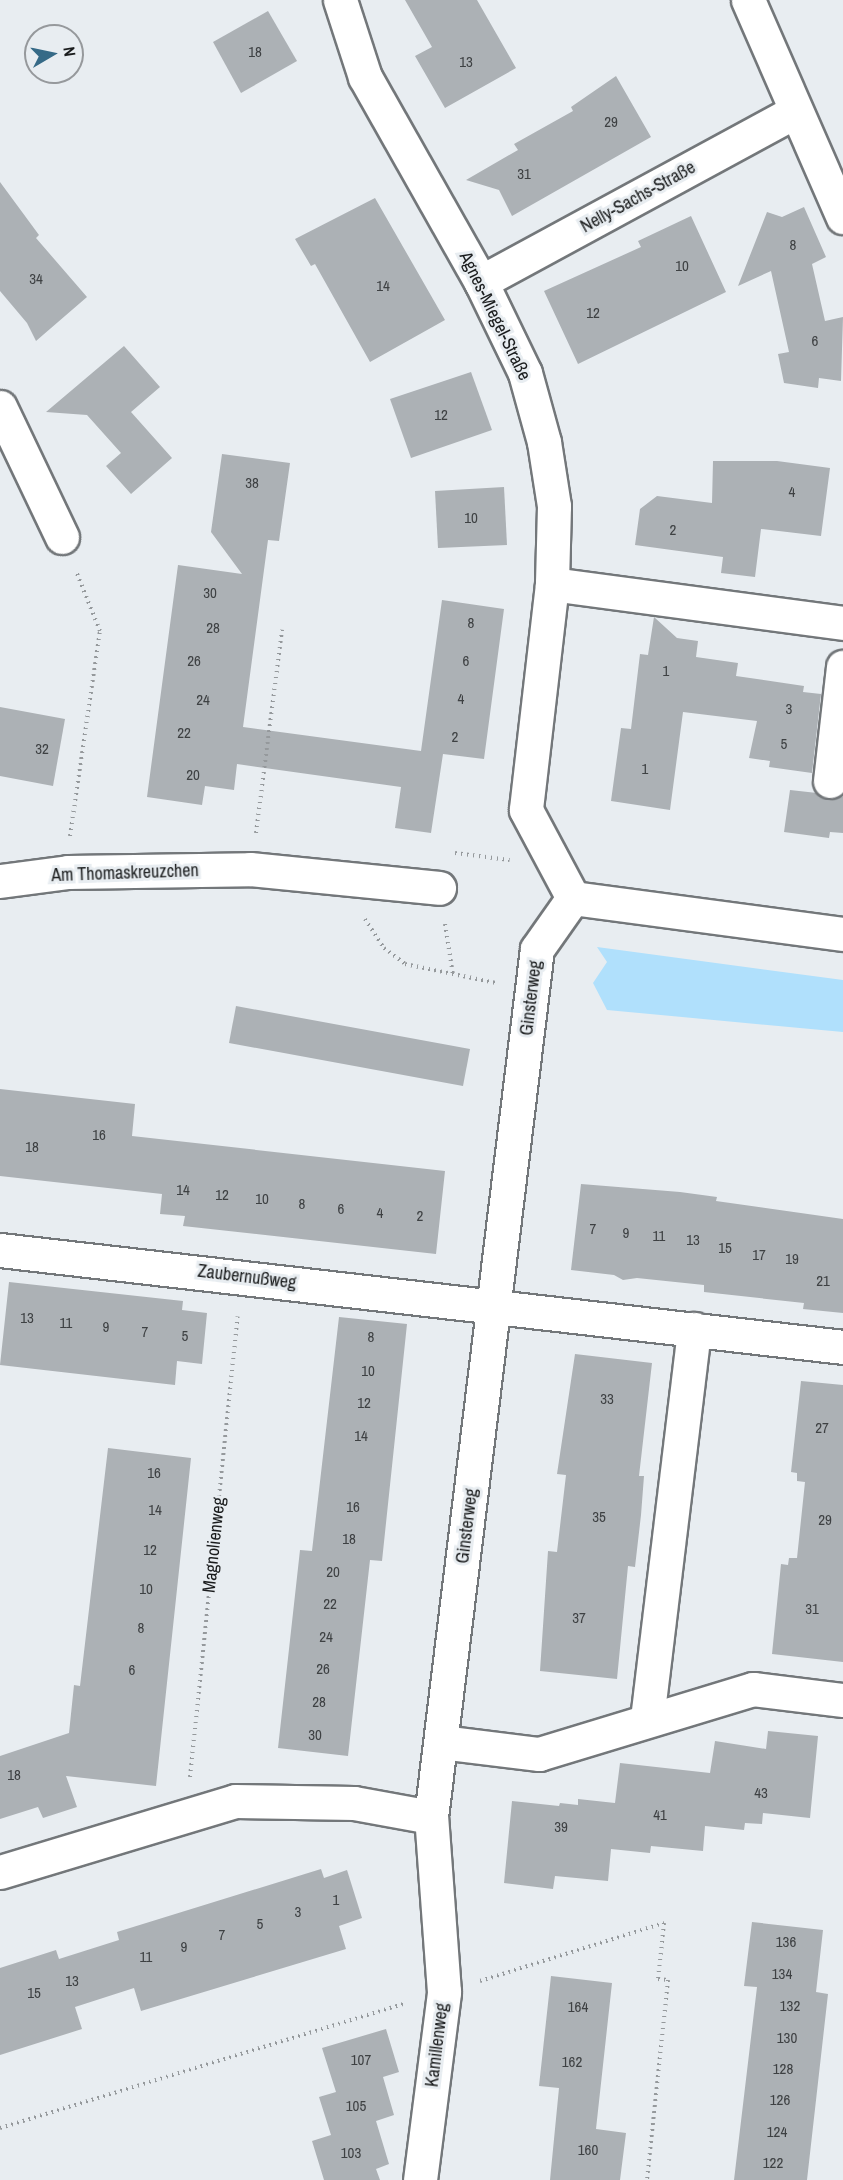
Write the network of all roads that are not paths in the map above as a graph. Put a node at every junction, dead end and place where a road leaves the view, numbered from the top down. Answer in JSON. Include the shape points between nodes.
{"nodes":[{"id":1,"x":340,"y":0,"type":"edge"},
{"id":2,"x":748,"y":0,"type":"edge"},
{"id":3,"x":795,"y":112,"type":"junction"},
{"id":4,"x":843,"y":217,"type":"edge"},
{"id":5,"x":481,"y":282,"type":"junction"},
{"id":6,"x":0,"y":407,"type":"edge"},
{"id":7,"x":62,"y":537,"type":"road end"},
{"id":8,"x":552,"y":584,"type":"junction"},
{"id":9,"x":843,"y":623,"type":"edge"},
{"id":10,"x":843,"y":667,"type":"edge"},
{"id":11,"x":830,"y":781,"type":"dead end"},
{"id":12,"x":0,"y":881,"type":"edge"},
{"id":13,"x":439,"y":888,"type":"road end"},
{"id":14,"x":573,"y":898,"type":"junction"},
{"id":15,"x":843,"y":934,"type":"edge"},
{"id":16,"x":0,"y":1250,"type":"edge"},
{"id":17,"x":493,"y":1309,"type":"junction"},
{"id":18,"x":694,"y":1329,"type":"junction"},
{"id":19,"x":843,"y":1347,"type":"edge"},
{"id":20,"x":843,"y":1700,"type":"edge"},
{"id":21,"x":647,"y":1719,"type":"junction"},
{"id":22,"x":441,"y":1742,"type":"junction"},
{"id":23,"x":431,"y":1817,"type":"junction"},
{"id":24,"x":0,"y":1872,"type":"edge"},
{"id":25,"x":436,"y":1910,"type":"joint"},
{"id":26,"x":420,"y":2180,"type":"edge"}],
"edges":[{"from":1,"to":5,"type":"street","name":"Agnes-Miegel-Straße","via":[[365,77]]},
{"from":2,"to":3,"type":"street"},
{"from":3,"to":4,"type":"street"},
{"from":3,"to":5,"type":"street","name":"Nelly-Sachs-Straße"},
{"from":5,"to":8,"type":"street","name":"Agnes-Miegel-Straße","via":[[525,373],[544,442],[554,506]]},
{"from":6,"to":7,"type":"street"},
{"from":8,"to":9,"type":"street"},
{"from":8,"to":14,"type":"street","name":"Agnes-Miegel-Straße","via":[[526,810]]},
{"from":10,"to":11,"type":"street"},
{"from":12,"to":13,"type":"street","name":"Am Thomaskreuzchen","via":[[68,872],[250,869]]},
{"from":14,"to":15,"type":"street"},
{"from":14,"to":17,"type":"street","name":"Ginsterweg","via":[[537,949]]},
{"from":16,"to":17,"type":"street","name":"Zaubernußweg","via":[[243,1276]]},
{"from":17,"to":18,"type":"street"},
{"from":17,"to":22,"type":"street","name":"Ginsterweg"},
{"from":18,"to":19,"type":"street"},
{"from":18,"to":21,"type":"street"},
{"from":20,"to":21,"type":"street","via":[[753,1689]]},
{"from":21,"to":22,"type":"street","via":[[539,1754]]},
{"from":22,"to":23,"type":"street","name":"Ginsterweg"},
{"from":23,"to":24,"type":"street","via":[[354,1803],[235,1801]]},
{"from":23,"to":25,"type":"street","name":"Ginsterweg"},
{"from":25,"to":26,"type":"street","name":"Kamillenweg","via":[[444,1992]]}]}
